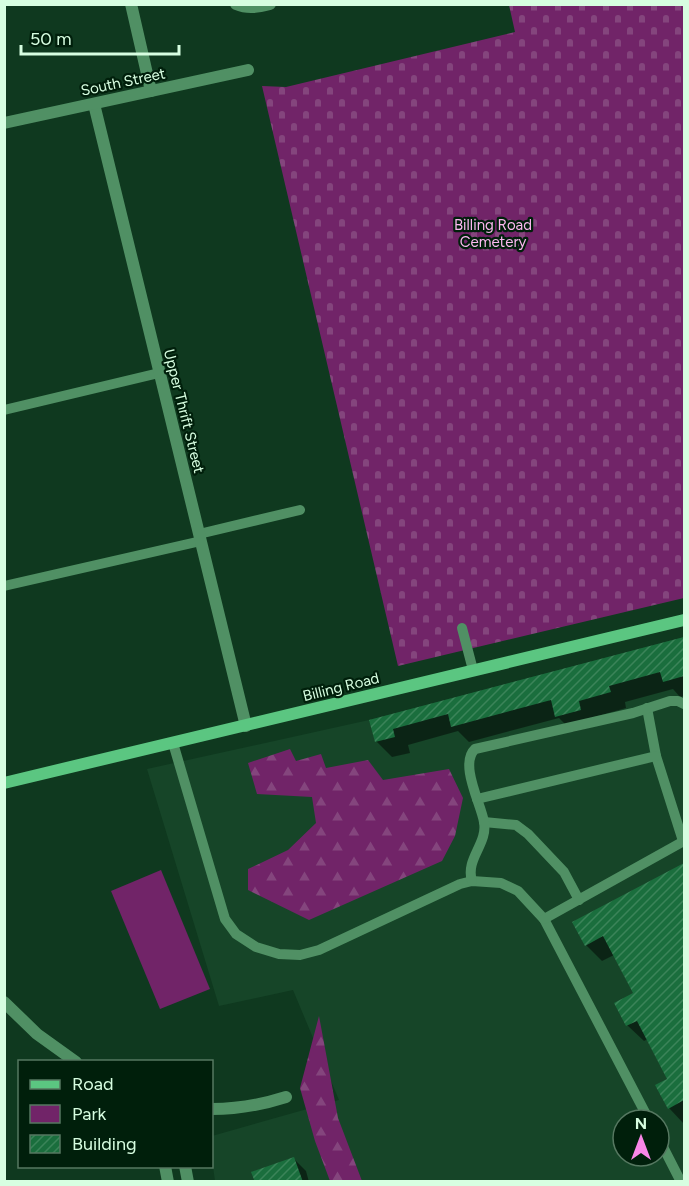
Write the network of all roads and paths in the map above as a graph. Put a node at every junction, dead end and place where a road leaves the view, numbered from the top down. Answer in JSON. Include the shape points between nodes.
{"nodes":[{"id":1,"x":131,"y":4,"type":"edge"},
{"id":2,"x":236,"y":4,"type":"edge"},
{"id":3,"x":270,"y":4,"type":"edge"},
{"id":4,"x":248,"y":70,"type":"dead end"},
{"id":5,"x":151,"y":91,"type":"junction"},
{"id":6,"x":94,"y":104,"type":"junction"},
{"id":7,"x":4,"y":123,"type":"edge"},
{"id":8,"x":159,"y":373,"type":"junction"},
{"id":9,"x":4,"y":410,"type":"edge"},
{"id":10,"x":300,"y":510,"type":"dead end"},
{"id":11,"x":200,"y":537,"type":"junction"},
{"id":12,"x":4,"y":586,"type":"edge"},
{"id":13,"x":684,"y":620,"type":"edge"},
{"id":14,"x":462,"y":628,"type":"dead end"},
{"id":15,"x":472,"y":670,"type":"junction"},
{"id":16,"x":684,"y":704,"type":"edge"},
{"id":17,"x":647,"y":708,"type":"junction"},
{"id":18,"x":246,"y":726,"type":"junction"},
{"id":19,"x":173,"y":743,"type":"junction"},
{"id":20,"x":656,"y":756,"type":"junction"},
{"id":21,"x":4,"y":783,"type":"edge"},
{"id":22,"x":477,"y":799,"type":"junction"},
{"id":23,"x":484,"y":822,"type":"junction"},
{"id":24,"x":684,"y":841,"type":"edge"},
{"id":25,"x":472,"y":881,"type":"junction"},
{"id":26,"x":579,"y":900,"type":"junction"},
{"id":27,"x":544,"y":919,"type":"junction"},
{"id":28,"x":4,"y":1002,"type":"edge"},
{"id":29,"x":73,"y":1060,"type":"edge"},
{"id":30,"x":286,"y":1097,"type":"dead end"},
{"id":31,"x":643,"y":1108,"type":"edge"},
{"id":32,"x":213,"y":1109,"type":"edge"},
{"id":33,"x":671,"y":1162,"type":"edge"},
{"id":34,"x":681,"y":1182,"type":"edge"}],
"edges":[{"from":1,"to":5,"type":"street"},
{"from":2,"to":3,"type":"street","via":[[256,8]]},
{"from":4,"to":5,"type":"street","name":"South Street"},
{"from":5,"to":6,"type":"street","name":"South Street"},
{"from":6,"to":7,"type":"street","name":"South Street"},
{"from":6,"to":8,"type":"street","name":"Upper Thrift Street"},
{"from":8,"to":9,"type":"lane"},
{"from":8,"to":11,"type":"street","name":"Upper Thrift Street"},
{"from":10,"to":11,"type":"lane"},
{"from":11,"to":12,"type":"lane"},
{"from":11,"to":18,"type":"street","name":"Upper Thrift Street"},
{"from":13,"to":15,"type":"street","name":"Billing Road"},
{"from":14,"to":15,"type":"lane"},
{"from":15,"to":18,"type":"street","name":"Billing Road"},
{"from":16,"to":17,"type":"lane","via":[[670,701]]},
{"from":17,"to":20,"type":"lane"},
{"from":17,"to":22,"type":"lane","via":[[475,749],[468,764]]},
{"from":18,"to":19,"type":"street","name":"Billing Road"},
{"from":19,"to":21,"type":"street","name":"Billing Road"},
{"from":19,"to":25,"type":"lane","via":[[225,919],[236,934],[256,946],[279,954],[300,955],[319,950]]},
{"from":20,"to":22,"type":"lane"},
{"from":20,"to":24,"type":"lane"},
{"from":22,"to":23,"type":"lane"},
{"from":23,"to":25,"type":"lane","via":[[484,833],[469,872]]},
{"from":23,"to":26,"type":"lane","via":[[516,825],[528,834],[564,872]]},
{"from":24,"to":26,"type":"lane"},
{"from":25,"to":27,"type":"lane","via":[[501,883],[518,891]]},
{"from":26,"to":27,"type":"lane"},
{"from":27,"to":31,"type":"lane"},
{"from":28,"to":29,"type":"street","via":[[37,1034]]},
{"from":30,"to":32,"type":"street","via":[[264,1104]]},
{"from":33,"to":34,"type":"lane"}]}
